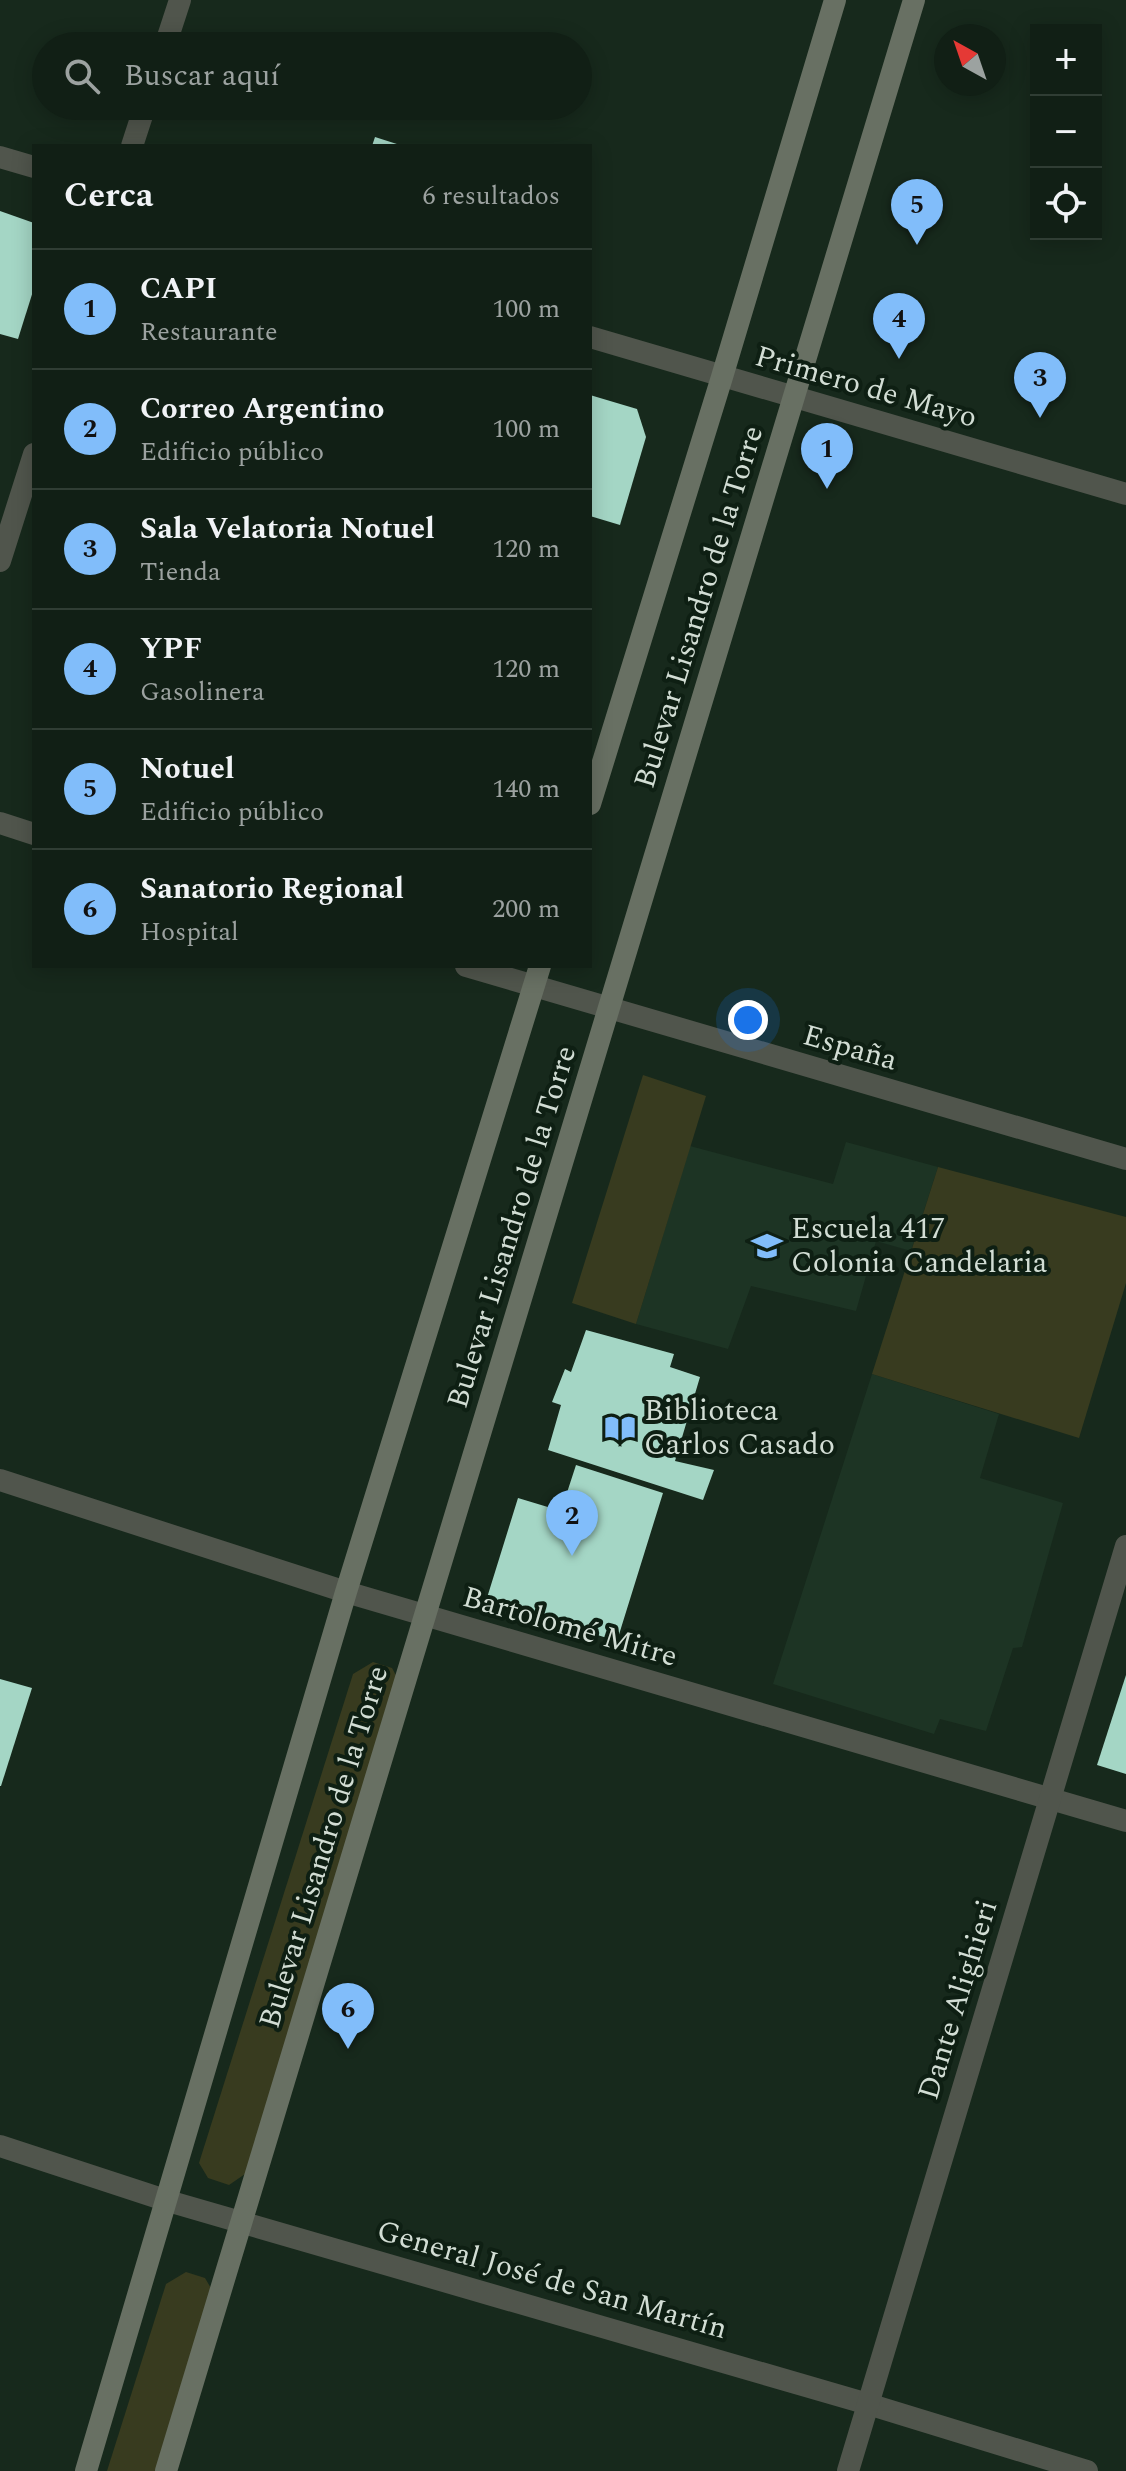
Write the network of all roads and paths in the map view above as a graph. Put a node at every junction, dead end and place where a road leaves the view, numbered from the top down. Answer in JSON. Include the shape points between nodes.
{"nodes":[{"id":1,"x":180,"y":0,"type":"edge"},
{"id":2,"x":835,"y":0,"type":"edge"},
{"id":3,"x":914,"y":0,"type":"edge"},
{"id":4,"x":170,"y":32,"type":"edge"},
{"id":5,"x":140,"y":120,"type":"edge"},
{"id":6,"x":133,"y":144,"type":"edge"},
{"id":7,"x":0,"y":157,"type":"edge"},
{"id":8,"x":32,"y":166,"type":"edge"},
{"id":9,"x":592,"y":338,"type":"edge"},
{"id":10,"x":722,"y":377,"type":"junction"},
{"id":11,"x":793,"y":396,"type":"junction"},
{"id":12,"x":32,"y":460,"type":"edge"},
{"id":13,"x":1126,"y":494,"type":"edge"},
{"id":14,"x":0,"y":561,"type":"edge"},
{"id":15,"x":592,"y":798,"type":"edge"},
{"id":16,"x":0,"y":823,"type":"edge"},
{"id":17,"x":32,"y":833,"type":"edge"},
{"id":18,"x":480,"y":968,"type":"edge"},
{"id":19,"x":536,"y":976,"type":"edge"},
{"id":20,"x":610,"y":1009,"type":"junction"},
{"id":21,"x":1126,"y":1159,"type":"edge"},
{"id":22,"x":0,"y":1480,"type":"edge"},
{"id":23,"x":1126,"y":1546,"type":"edge"},
{"id":24,"x":346,"y":1592,"type":"junction"},
{"id":25,"x":426,"y":1616,"type":"junction"},
{"id":26,"x":1050,"y":1798,"type":"junction"},
{"id":27,"x":1126,"y":1821,"type":"edge"},
{"id":28,"x":0,"y":2146,"type":"edge"},
{"id":29,"x":168,"y":2201,"type":"junction"},
{"id":30,"x":242,"y":2221,"type":"junction"},
{"id":31,"x":868,"y":2404,"type":"junction"},
{"id":32,"x":86,"y":2471,"type":"edge"},
{"id":33,"x":166,"y":2471,"type":"edge"},
{"id":34,"x":848,"y":2471,"type":"edge"},
{"id":35,"x":1087,"y":2471,"type":"edge"}],
"edges":[{"from":1,"to":4,"type":"street"},
{"from":2,"to":10,"type":"main road","name":"Bulevar Lisandro de la Torre"},
{"from":3,"to":11,"type":"main road","name":"Bulevar Lisandro de la Torre"},
{"from":5,"to":6,"type":"street"},
{"from":7,"to":8,"type":"street"},
{"from":9,"to":10,"type":"street","name":"Primero de Mayo"},
{"from":10,"to":11,"type":"street","name":"Primero de Mayo"},
{"from":10,"to":15,"type":"main road","name":"Bulevar Lisandro de la Torre"},
{"from":11,"to":13,"type":"street","name":"Primero de Mayo"},
{"from":11,"to":20,"type":"main road","name":"Bulevar Lisandro de la Torre"},
{"from":12,"to":14,"type":"street"},
{"from":16,"to":17,"type":"street"},
{"from":18,"to":19,"type":"street","name":"España"},
{"from":19,"to":20,"type":"street","name":"España"},
{"from":19,"to":24,"type":"main road","name":"Bulevar Lisandro de la Torre"},
{"from":20,"to":21,"type":"street","name":"España"},
{"from":20,"to":25,"type":"main road","name":"Bulevar Lisandro de la Torre"},
{"from":22,"to":24,"type":"street","name":"Bartolomé Mitre"},
{"from":23,"to":26,"type":"street","name":"Dante Alighieri"},
{"from":24,"to":25,"type":"street","name":"Bartolomé Mitre"},
{"from":24,"to":29,"type":"main road","name":"Bulevar Lisandro de la Torre"},
{"from":25,"to":26,"type":"street","name":"Bartolomé Mitre"},
{"from":25,"to":30,"type":"main road","name":"Bulevar Lisandro de la Torre"},
{"from":26,"to":27,"type":"street","name":"Bartolomé Mitre"},
{"from":26,"to":31,"type":"street","name":"Dante Alighieri"},
{"from":28,"to":29,"type":"street","name":"General José de San Martín"},
{"from":29,"to":30,"type":"street","name":"General José de San Martín"},
{"from":29,"to":32,"type":"main road","name":"Bulevar Lisandro de la Torre"},
{"from":30,"to":31,"type":"street","name":"General José de San Martín"},
{"from":30,"to":33,"type":"main road","name":"Bulevar Lisandro de la Torre"},
{"from":31,"to":34,"type":"street","name":"Dante Alighieri"},
{"from":31,"to":35,"type":"street","name":"General José de San Martín"}]}
